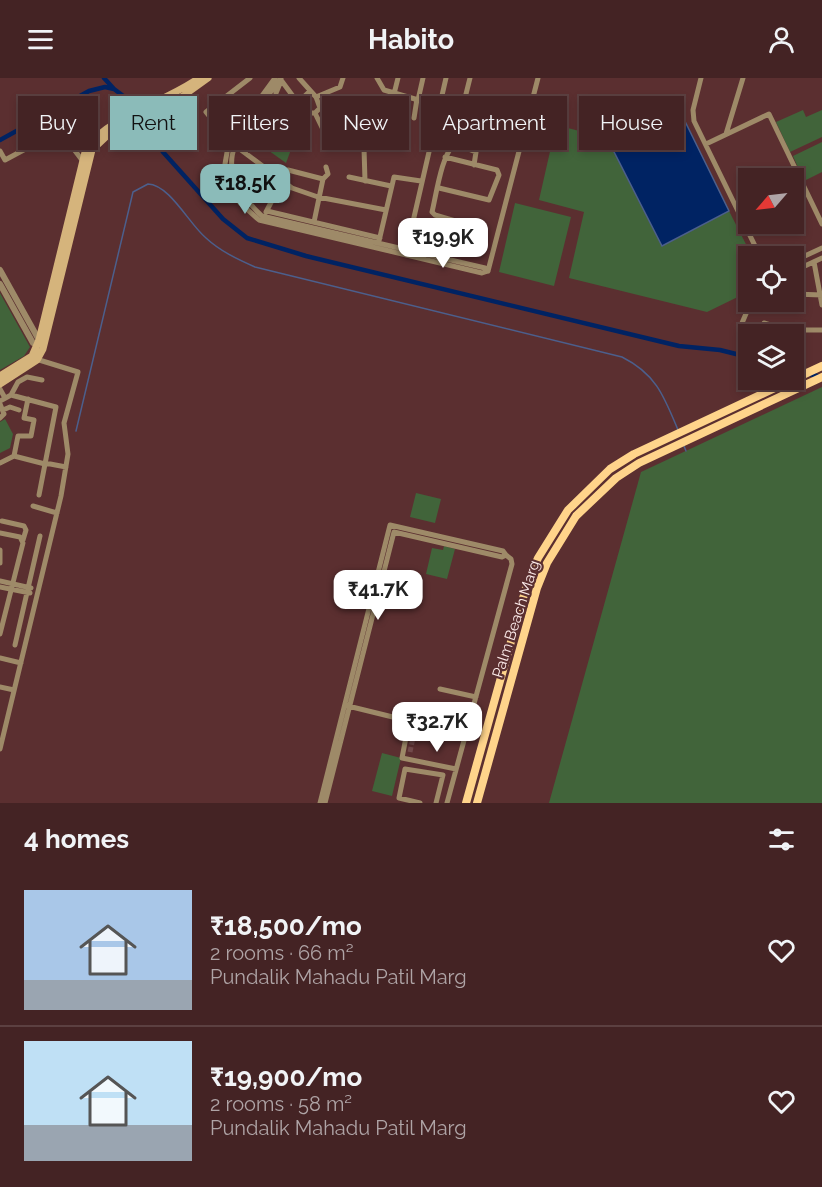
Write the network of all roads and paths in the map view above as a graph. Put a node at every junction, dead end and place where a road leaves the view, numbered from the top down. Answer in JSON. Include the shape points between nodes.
{"nodes":[{"id":1,"x":199,"y":78,"type":"edge"},
{"id":2,"x":208,"y":78,"type":"edge"},
{"id":3,"x":250,"y":78,"type":"edge"},
{"id":4,"x":274,"y":78,"type":"edge"},
{"id":5,"x":299,"y":78,"type":"edge"},
{"id":6,"x":343,"y":78,"type":"edge"},
{"id":7,"x":377,"y":78,"type":"edge"},
{"id":8,"x":398,"y":78,"type":"edge"},
{"id":9,"x":423,"y":78,"type":"edge"},
{"id":10,"x":446,"y":78,"type":"edge"},
{"id":11,"x":470,"y":78,"type":"edge"},
{"id":12,"x":538,"y":78,"type":"edge"},
{"id":13,"x":701,"y":78,"type":"edge"},
{"id":14,"x":743,"y":78,"type":"edge"},
{"id":15,"x":282,"y":79,"type":"edge"},
{"id":16,"x":310,"y":91,"type":"junction"},
{"id":17,"x":394,"y":94,"type":"junction"},
{"id":18,"x":172,"y":96,"type":"edge"},
{"id":19,"x":183,"y":96,"type":"edge"},
{"id":20,"x":227,"y":96,"type":"edge"},
{"id":21,"x":262,"y":96,"type":"edge"},
{"id":22,"x":268,"y":96,"type":"edge"},
{"id":23,"x":276,"y":96,"type":"edge"},
{"id":24,"x":295,"y":96,"type":"edge"},
{"id":25,"x":305,"y":96,"type":"edge"},
{"id":26,"x":442,"y":96,"type":"edge"},
{"id":27,"x":466,"y":96,"type":"edge"},
{"id":28,"x":316,"y":97,"type":"junction"},
{"id":29,"x":418,"y":100,"type":"junction"},
{"id":30,"x":421,"y":101,"type":"edge"},
{"id":31,"x":310,"y":113,"type":"edge"},
{"id":32,"x":315,"y":113,"type":"junction"},
{"id":33,"x":414,"y":118,"type":"dead end"},
{"id":34,"x":322,"y":129,"type":"edge"},
{"id":35,"x":108,"y":132,"type":"joint"},
{"id":36,"x":726,"y":134,"type":"junction"},
{"id":37,"x":706,"y":144,"type":"junction"},
{"id":38,"x":231,"y":150,"type":"edge"},
{"id":39,"x":241,"y":150,"type":"edge"},
{"id":40,"x":248,"y":150,"type":"edge"},
{"id":41,"x":364,"y":150,"type":"edge"},
{"id":42,"x":429,"y":150,"type":"edge"},
{"id":43,"x":448,"y":150,"type":"edge"},
{"id":44,"x":474,"y":150,"type":"edge"},
{"id":45,"x":0,"y":151,"type":"edge"},
{"id":46,"x":245,"y":153,"type":"junction"},
{"id":47,"x":445,"y":157,"type":"junction"},
{"id":48,"x":82,"y":160,"type":"junction"},
{"id":49,"x":474,"y":165,"type":"junction"},
{"id":50,"x":266,"y":167,"type":"junction"},
{"id":51,"x":326,"y":167,"type":"dead end"},
{"id":52,"x":349,"y":177,"type":"dead end"},
{"id":53,"x":323,"y":178,"type":"junction"},
{"id":54,"x":366,"y":180,"type":"junction"},
{"id":55,"x":421,"y":181,"type":"junction"},
{"id":56,"x":283,"y":182,"type":"junction"},
{"id":57,"x":391,"y":186,"type":"junction"},
{"id":58,"x":439,"y":188,"type":"junction"},
{"id":59,"x":248,"y":192,"type":"dead end"},
{"id":60,"x":318,"y":197,"type":"junction"},
{"id":61,"x":386,"y":210,"type":"junction"},
{"id":62,"x":263,"y":216,"type":"junction"},
{"id":63,"x":314,"y":222,"type":"junction"},
{"id":64,"x":464,"y":224,"type":"junction"},
{"id":65,"x":822,"y":224,"type":"edge"},
{"id":66,"x":460,"y":238,"type":"junction"},
{"id":67,"x":65,"y":242,"type":"junction"},
{"id":68,"x":475,"y":242,"type":"junction"},
{"id":69,"x":379,"y":244,"type":"junction"},
{"id":70,"x":755,"y":246,"type":"edge"},
{"id":71,"x":822,"y":248,"type":"edge"},
{"id":72,"x":457,"y":251,"type":"dead end"},
{"id":73,"x":406,"y":252,"type":"junction"},
{"id":74,"x":472,"y":253,"type":"dead end"},
{"id":75,"x":804,"y":257,"type":"edge"},
{"id":76,"x":821,"y":258,"type":"edge"},
{"id":77,"x":814,"y":262,"type":"junction"},
{"id":78,"x":804,"y":266,"type":"edge"},
{"id":79,"x":822,"y":266,"type":"edge"},
{"id":80,"x":0,"y":270,"type":"edge"},
{"id":81,"x":0,"y":284,"type":"edge"},
{"id":82,"x":821,"y":295,"type":"edge"},
{"id":83,"x":804,"y":296,"type":"edge"},
{"id":84,"x":822,"y":305,"type":"edge"},
{"id":85,"x":764,"y":323,"type":"dead end"},
{"id":86,"x":822,"y":330,"type":"edge"},
{"id":87,"x":39,"y":345,"type":"junction"},
{"id":88,"x":35,"y":358,"type":"junction"},
{"id":89,"x":822,"y":366,"type":"edge"},
{"id":90,"x":804,"y":374,"type":"edge"},
{"id":91,"x":0,"y":376,"type":"edge"},
{"id":92,"x":822,"y":377,"type":"edge"},
{"id":93,"x":42,"y":380,"type":"dead end"},
{"id":94,"x":0,"y":384,"type":"edge"},
{"id":95,"x":0,"y":389,"type":"edge"},
{"id":96,"x":770,"y":390,"type":"edge"},
{"id":97,"x":28,"y":399,"type":"junction"},
{"id":98,"x":4,"y":402,"type":"edge"},
{"id":99,"x":19,"y":410,"type":"dead end"},
{"id":100,"x":0,"y":418,"type":"edge"},
{"id":101,"x":14,"y":456,"type":"junction"},
{"id":102,"x":0,"y":463,"type":"edge"},
{"id":103,"x":45,"y":463,"type":"junction"},
{"id":104,"x":66,"y":467,"type":"junction"},
{"id":105,"x":39,"y":495,"type":"dead end"},
{"id":106,"x":33,"y":506,"type":"dead end"},
{"id":107,"x":57,"y":513,"type":"junction"},
{"id":108,"x":2,"y":521,"type":"dead end"},
{"id":109,"x":390,"y":525,"type":"junction"},
{"id":110,"x":393,"y":532,"type":"junction"},
{"id":111,"x":0,"y":533,"type":"edge"},
{"id":112,"x":40,"y":536,"type":"dead end"},
{"id":113,"x":23,"y":540,"type":"junction"},
{"id":114,"x":0,"y":550,"type":"edge"},
{"id":115,"x":506,"y":555,"type":"junction"},
{"id":116,"x":0,"y":563,"type":"edge"},
{"id":117,"x":0,"y":581,"type":"edge"},
{"id":118,"x":12,"y":586,"type":"junction"},
{"id":119,"x":0,"y":587,"type":"edge"},
{"id":120,"x":29,"y":590,"type":"junction"},
{"id":121,"x":38,"y":592,"type":"junction"},
{"id":122,"x":0,"y":635,"type":"edge"},
{"id":123,"x":15,"y":645,"type":"dead end"},
{"id":124,"x":0,"y":658,"type":"edge"},
{"id":125,"x":21,"y":663,"type":"junction"},
{"id":126,"x":0,"y":687,"type":"edge"},
{"id":127,"x":440,"y":689,"type":"dead end"},
{"id":128,"x":14,"y":690,"type":"junction"},
{"id":129,"x":476,"y":697,"type":"junction"},
{"id":130,"x":347,"y":706,"type":"junction"},
{"id":131,"x":417,"y":723,"type":"junction"},
{"id":132,"x":466,"y":735,"type":"junction"},
{"id":133,"x":0,"y":749,"type":"edge"},
{"id":134,"x":411,"y":752,"type":"tunnel mouth"},
{"id":135,"x":409,"y":759,"type":"junction"},
{"id":136,"x":456,"y":770,"type":"junction"},
{"id":137,"x":437,"y":800,"type":"edge"},
{"id":138,"x":448,"y":802,"type":"edge"},
{"id":139,"x":320,"y":803,"type":"edge"},
{"id":140,"x":325,"y":803,"type":"edge"},
{"id":141,"x":420,"y":803,"type":"edge"},
{"id":142,"x":466,"y":803,"type":"edge"},
{"id":143,"x":477,"y":803,"type":"edge"}],
"edges":[{"from":1,"to":18,"type":"main road"},
{"from":2,"to":19,"type":"main road"},
{"from":3,"to":20,"type":"street"},
{"from":4,"to":21,"type":"street"},
{"from":5,"to":16,"type":"street"},
{"from":6,"to":28,"type":"street","via":[[340,87]]},
{"from":7,"to":17,"type":"street","via":[[384,90]]},
{"from":8,"to":17,"type":"street"},
{"from":9,"to":29,"type":"street"},
{"from":10,"to":26,"type":"street"},
{"from":11,"to":27,"type":"street"},
{"from":12,"to":73,"type":"street","via":[[488,271]]},
{"from":13,"to":37,"type":"street","via":[[693,115]]},
{"from":14,"to":36,"type":"street"},
{"from":15,"to":22,"type":"street"},
{"from":15,"to":23,"type":"street"},
{"from":15,"to":24,"type":"street"},
{"from":16,"to":25,"type":"street"},
{"from":16,"to":28,"type":"street"},
{"from":17,"to":29,"type":"street"},
{"from":28,"to":32,"type":"street","via":[[320,108]]},
{"from":29,"to":30,"type":"street"},
{"from":29,"to":33,"type":"street"},
{"from":31,"to":32,"type":"street"},
{"from":32,"to":34,"type":"street"},
{"from":35,"to":48,"type":"main road","via":[[86,148]]},
{"from":35,"to":67,"type":"main road","via":[[92,150]]},
{"from":36,"to":37,"type":"street"},
{"from":36,"to":65,"type":"street","via":[[769,114]]},
{"from":37,"to":70,"type":"street"},
{"from":38,"to":62,"type":"street","via":[[234,182],[243,198]]},
{"from":39,"to":46,"type":"street"},
{"from":40,"to":46,"type":"street"},
{"from":41,"to":54,"type":"street"},
{"from":42,"to":55,"type":"street"},
{"from":43,"to":47,"type":"street"},
{"from":44,"to":49,"type":"street"},
{"from":45,"to":48,"type":"street","via":[[5,160],[61,136]]},
{"from":46,"to":50,"type":"street"},
{"from":47,"to":49,"type":"street"},
{"from":47,"to":58,"type":"street"},
{"from":48,"to":67,"type":"main road"},
{"from":49,"to":58,"type":"street","via":[[499,172],[492,199]]},
{"from":50,"to":56,"type":"street"},
{"from":50,"to":59,"type":"street"},
{"from":51,"to":53,"type":"street","via":[[328,174]]},
{"from":52,"to":54,"type":"street"},
{"from":53,"to":56,"type":"street","via":[[290,169]]},
{"from":53,"to":60,"type":"street"},
{"from":54,"to":57,"type":"street"},
{"from":55,"to":57,"type":"street","via":[[398,176]]},
{"from":55,"to":73,"type":"street"},
{"from":56,"to":60,"type":"street"},
{"from":56,"to":62,"type":"street"},
{"from":57,"to":61,"type":"street"},
{"from":58,"to":64,"type":"street","via":[[433,215]]},
{"from":60,"to":61,"type":"street"},
{"from":60,"to":63,"type":"street"},
{"from":61,"to":69,"type":"street"},
{"from":62,"to":63,"type":"street"},
{"from":62,"to":69,"type":"street"},
{"from":63,"to":69,"type":"street"},
{"from":64,"to":66,"type":"street"},
{"from":64,"to":68,"type":"street","via":[[479,228]]},
{"from":66,"to":68,"type":"street"},
{"from":66,"to":72,"type":"street"},
{"from":67,"to":87,"type":"main road"},
{"from":68,"to":74,"type":"street"},
{"from":69,"to":73,"type":"street"},
{"from":71,"to":75,"type":"street"},
{"from":76,"to":77,"type":"street"},
{"from":76,"to":79,"type":"street"},
{"from":77,"to":78,"type":"street"},
{"from":77,"to":82,"type":"street"},
{"from":80,"to":87,"type":"street"},
{"from":81,"to":87,"type":"street"},
{"from":82,"to":83,"type":"street"},
{"from":82,"to":84,"type":"street"},
{"from":85,"to":86,"type":"street","via":[[786,330]]},
{"from":87,"to":88,"type":"main road"},
{"from":88,"to":91,"type":"main road"},
{"from":88,"to":94,"type":"main road"},
{"from":88,"to":104,"type":"street","via":[[78,372],[64,423]]},
{"from":89,"to":90,"type":"main road","name":"Palm Beach Marg"},
{"from":92,"to":143,"type":"main road","name":"Palm Beach Marg","via":[[639,463],[600,491],[576,516],[547,563],[527,619]]},
{"from":93,"to":98,"type":"street","via":[[27,377],[18,382]]},
{"from":95,"to":98,"type":"street"},
{"from":96,"to":142,"type":"main road","name":"Palm Beach Marg","via":[[634,454],[593,483],[568,510],[538,558],[517,616]]},
{"from":97,"to":98,"type":"street"},
{"from":97,"to":101,"type":"street","via":[[24,417],[34,420],[31,436],[18,436]]},
{"from":97,"to":103,"type":"street","via":[[56,407]]},
{"from":98,"to":99,"type":"street"},
{"from":98,"to":100,"type":"street","via":[[4,415]]},
{"from":101,"to":102,"type":"street"},
{"from":101,"to":103,"type":"street"},
{"from":103,"to":104,"type":"street"},
{"from":103,"to":105,"type":"street"},
{"from":104,"to":107,"type":"street"},
{"from":106,"to":107,"type":"street"},
{"from":107,"to":121,"type":"street"},
{"from":108,"to":113,"type":"street","via":[[24,526]]},
{"from":109,"to":110,"type":"street"},
{"from":109,"to":115,"type":"street","via":[[503,551]]},
{"from":109,"to":130,"type":"street"},
{"from":110,"to":115,"type":"street"},
{"from":110,"to":130,"type":"street"},
{"from":111,"to":113,"type":"street"},
{"from":112,"to":120,"type":"street"},
{"from":113,"to":118,"type":"street"},
{"from":114,"to":116,"type":"street"},
{"from":115,"to":129,"type":"street","via":[[512,564]]},
{"from":117,"to":118,"type":"street"},
{"from":118,"to":119,"type":"street"},
{"from":118,"to":120,"type":"street"},
{"from":118,"to":122,"type":"street"},
{"from":120,"to":121,"type":"street"},
{"from":120,"to":123,"type":"street"},
{"from":121,"to":125,"type":"street"},
{"from":124,"to":125,"type":"street"},
{"from":125,"to":128,"type":"street"},
{"from":126,"to":128,"type":"street"},
{"from":127,"to":129,"type":"street"},
{"from":128,"to":133,"type":"street"},
{"from":129,"to":132,"type":"street"},
{"from":130,"to":131,"type":"street"},
{"from":130,"to":139,"type":"street"},
{"from":130,"to":140,"type":"street"},
{"from":131,"to":132,"type":"street"},
{"from":131,"to":135,"type":"street","via":[[414,734],[406,732],[401,757]]},
{"from":132,"to":136,"type":"street"},
{"from":134,"to":135,"type":"street"},
{"from":135,"to":136,"type":"street"},
{"from":136,"to":138,"type":"street"},
{"from":137,"to":138,"type":"street"},
{"from":137,"to":141,"type":"street","via":[[443,775],[405,769],[399,798]]}]}
